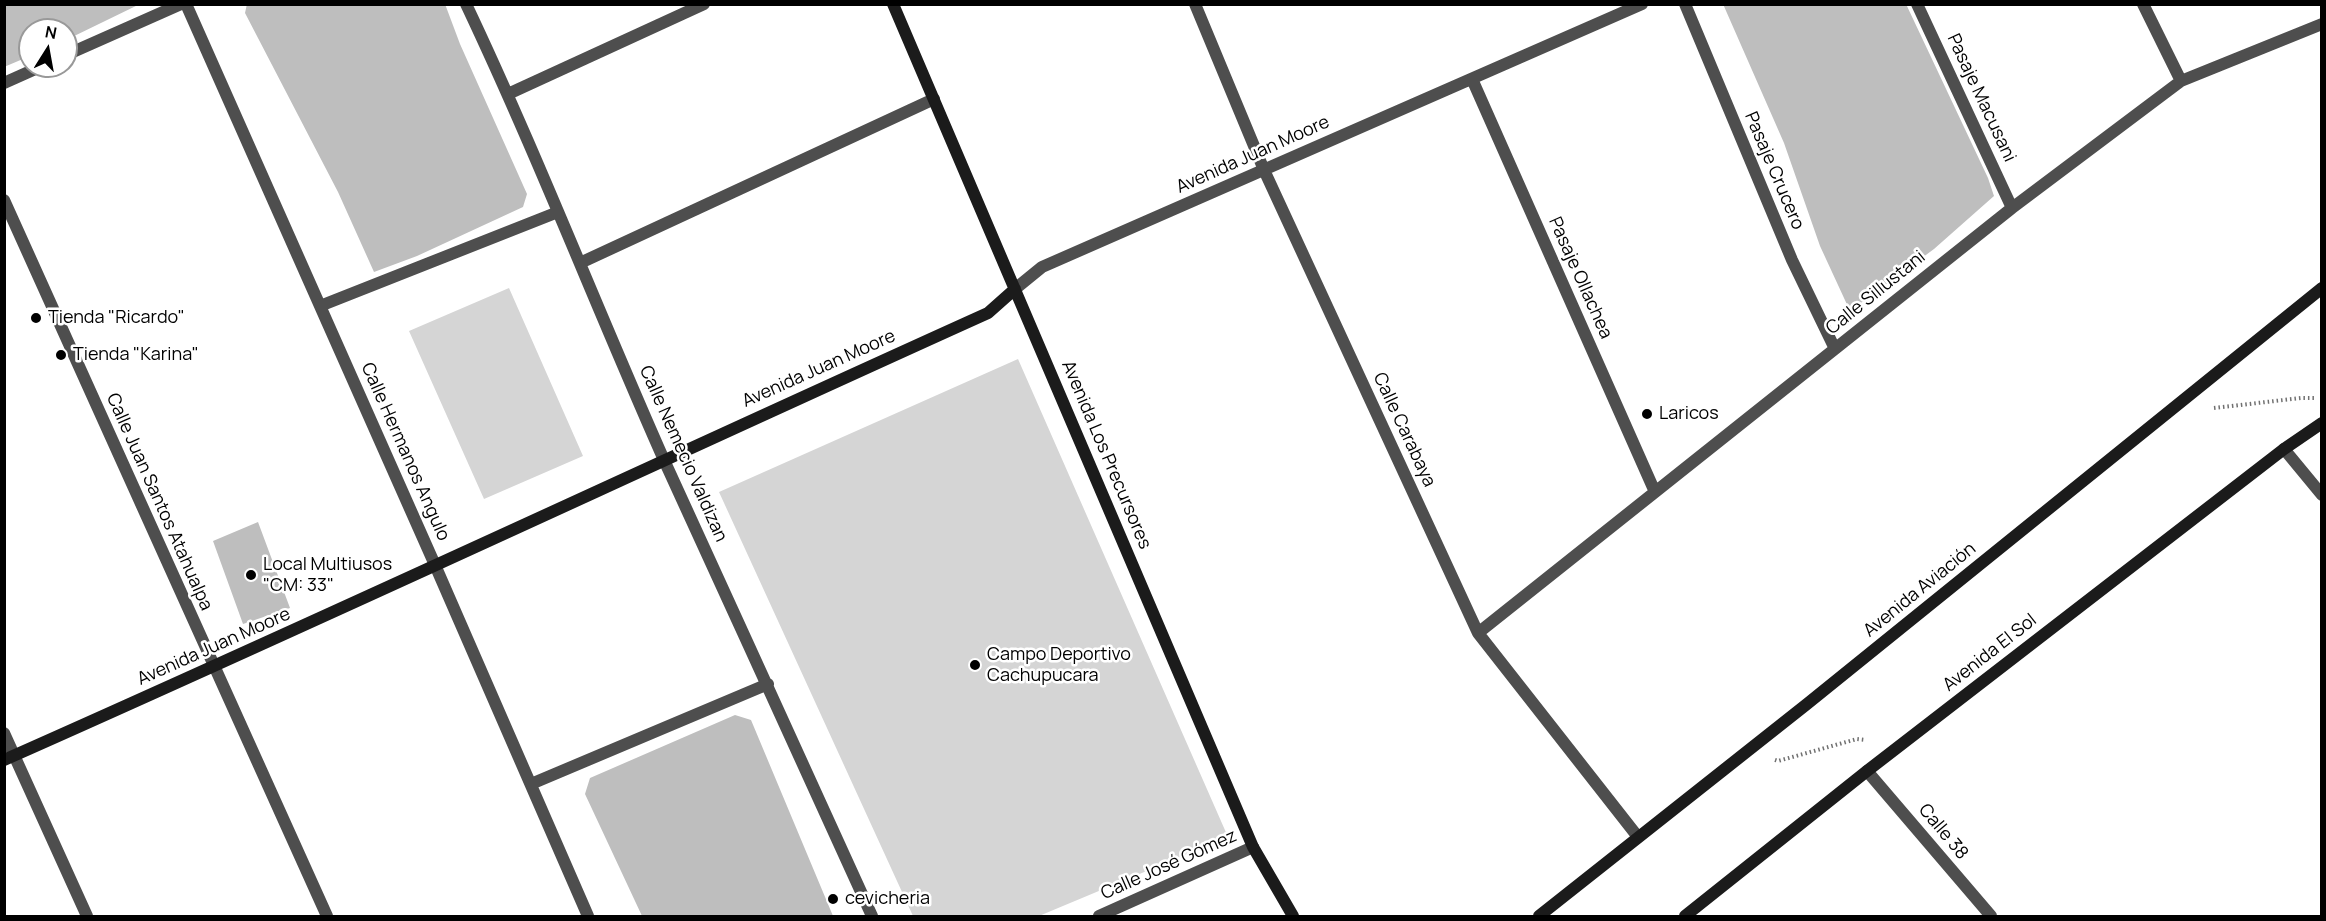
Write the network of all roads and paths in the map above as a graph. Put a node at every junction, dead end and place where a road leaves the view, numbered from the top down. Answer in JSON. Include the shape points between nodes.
{"nodes":[{"id":1,"x":181,"y":4,"type":"edge"},
{"id":2,"x":186,"y":4,"type":"edge"},
{"id":3,"x":466,"y":4,"type":"edge"},
{"id":4,"x":704,"y":4,"type":"edge"},
{"id":5,"x":893,"y":4,"type":"edge"},
{"id":6,"x":1195,"y":4,"type":"edge"},
{"id":7,"x":1642,"y":4,"type":"edge"},
{"id":8,"x":1685,"y":4,"type":"edge"},
{"id":9,"x":1917,"y":4,"type":"edge"},
{"id":10,"x":2143,"y":4,"type":"edge"},
{"id":11,"x":2322,"y":24,"type":"edge"},
{"id":12,"x":78,"y":50,"type":"edge"},
{"id":13,"x":18,"y":77,"type":"edge"},
{"id":14,"x":1472,"y":79,"type":"junction"},
{"id":15,"x":2181,"y":81,"type":"junction"},
{"id":16,"x":4,"y":83,"type":"edge"},
{"id":17,"x":508,"y":94,"type":"junction"},
{"id":18,"x":934,"y":99,"type":"junction"},
{"id":19,"x":1264,"y":170,"type":"junction"},
{"id":20,"x":4,"y":200,"type":"edge"},
{"id":21,"x":2012,"y":208,"type":"junction"},
{"id":22,"x":558,"y":212,"type":"junction"},
{"id":23,"x":580,"y":263,"type":"junction"},
{"id":24,"x":2322,"y":288,"type":"edge"},
{"id":25,"x":1015,"y":289,"type":"junction"},
{"id":26,"x":320,"y":306,"type":"junction"},
{"id":27,"x":1835,"y":349,"type":"junction"},
{"id":28,"x":2189,"y":395,"type":"junction"},
{"id":29,"x":2322,"y":399,"type":"edge"},
{"id":30,"x":2322,"y":423,"type":"edge"},
{"id":31,"x":2284,"y":448,"type":"junction"},
{"id":32,"x":664,"y":459,"type":"junction"},
{"id":33,"x":1655,"y":492,"type":"junction"},
{"id":34,"x":2322,"y":495,"type":"edge"},
{"id":35,"x":435,"y":565,"type":"junction"},
{"id":36,"x":1478,"y":633,"type":"junction"},
{"id":37,"x":214,"y":667,"type":"junction"},
{"id":38,"x":768,"y":684,"type":"junction"},
{"id":39,"x":4,"y":733,"type":"edge"},
{"id":40,"x":1756,"y":744,"type":"junction"},
{"id":41,"x":1896,"y":749,"type":"junction"},
{"id":42,"x":10,"y":758,"type":"edge"},
{"id":43,"x":1867,"y":771,"type":"junction"},
{"id":44,"x":531,"y":784,"type":"junction"},
{"id":45,"x":1638,"y":837,"type":"junction"},
{"id":46,"x":1253,"y":847,"type":"junction"},
{"id":47,"x":87,"y":916,"type":"edge"},
{"id":48,"x":327,"y":916,"type":"edge"},
{"id":49,"x":588,"y":916,"type":"edge"},
{"id":50,"x":872,"y":916,"type":"edge"},
{"id":51,"x":1099,"y":916,"type":"edge"},
{"id":52,"x":1293,"y":916,"type":"edge"},
{"id":53,"x":1539,"y":916,"type":"edge"},
{"id":54,"x":1685,"y":916,"type":"edge"},
{"id":55,"x":1991,"y":916,"type":"edge"}],
"edges":[{"from":1,"to":12,"type":"street"},
{"from":2,"to":26,"type":"street","name":"Calle Hermanos Angulo"},
{"from":3,"to":17,"type":"street","name":"Calle Nemecio Valdizan"},
{"from":4,"to":17,"type":"street"},
{"from":5,"to":18,"type":"street","name":"Avenida Los Precursores"},
{"from":6,"to":19,"type":"street","name":"Calle Carabaya"},
{"from":7,"to":14,"type":"street","name":"Avenida Juan Moore"},
{"from":8,"to":27,"type":"street","name":"Pasaje Crucero","via":[[1792,260]]},
{"from":9,"to":21,"type":"street","name":"Pasaje Macusani"},
{"from":10,"to":15,"type":"street"},
{"from":11,"to":15,"type":"street","name":"Calle Sillustani"},
{"from":13,"to":16,"type":"street"},
{"from":14,"to":19,"type":"street","name":"Avenida Juan Moore"},
{"from":14,"to":33,"type":"street","name":"Pasaje Ollachea"},
{"from":15,"to":21,"type":"street","name":"Calle Sillustani"},
{"from":17,"to":22,"type":"street","name":"Calle Nemecio Valdizan"},
{"from":18,"to":23,"type":"street"},
{"from":18,"to":25,"type":"street","name":"Avenida Los Precursores"},
{"from":19,"to":25,"type":"street","name":"Avenida Juan Moore","via":[[1042,267]]},
{"from":19,"to":36,"type":"street","name":"Calle Carabaya"},
{"from":20,"to":37,"type":"street","name":"Calle Juan Santos Atahualpa"},
{"from":21,"to":27,"type":"street","name":"Calle Sillustani"},
{"from":22,"to":23,"type":"street","name":"Calle Nemecio Valdizan"},
{"from":22,"to":26,"type":"street"},
{"from":23,"to":32,"type":"street","name":"Calle Nemecio Valdizan"},
{"from":24,"to":28,"type":"street","name":"Avenida Aviación"},
{"from":25,"to":32,"type":"street","name":"Avenida Juan Moore","via":[[988,313]]},
{"from":25,"to":46,"type":"street","name":"Avenida Los Precursores"},
{"from":26,"to":35,"type":"street","name":"Calle Hermanos Angulo"},
{"from":27,"to":33,"type":"street","name":"Calle Sillustani"},
{"from":28,"to":29,"type":"path","via":[[2213,408]]},
{"from":28,"to":40,"type":"street","name":"Avenida Aviación"},
{"from":30,"to":31,"type":"street","name":"Avenida El Sol"},
{"from":31,"to":34,"type":"street"},
{"from":31,"to":41,"type":"street","name":"Avenida El Sol"},
{"from":32,"to":35,"type":"street","name":"Avenida Juan Moore"},
{"from":32,"to":38,"type":"street","name":"Calle Nemecio Valdizan"},
{"from":33,"to":36,"type":"street","name":"Calle Sillustani"},
{"from":35,"to":37,"type":"street","name":"Avenida Juan Moore"},
{"from":35,"to":44,"type":"street","name":"Calle Hermanos Angulo"},
{"from":36,"to":45,"type":"street","name":"Calle Carabaya"},
{"from":37,"to":42,"type":"street","name":"Avenida Juan Moore"},
{"from":37,"to":48,"type":"street","name":"Calle Juan Santos Atahualpa"},
{"from":38,"to":44,"type":"street"},
{"from":38,"to":50,"type":"street","name":"Calle Nemecio Valdizan"},
{"from":39,"to":42,"type":"street"},
{"from":40,"to":41,"type":"path","via":[[1778,761],[1857,739]]},
{"from":40,"to":45,"type":"street","name":"Avenida Aviación"},
{"from":41,"to":43,"type":"street","name":"Avenida El Sol"},
{"from":42,"to":47,"type":"street"},
{"from":43,"to":54,"type":"street","name":"Avenida El Sol"},
{"from":43,"to":55,"type":"street","name":"Calle 38"},
{"from":44,"to":49,"type":"street","name":"Calle Hermanos Angulo"},
{"from":45,"to":53,"type":"street","name":"Avenida Aviación"},
{"from":46,"to":51,"type":"street","name":"Calle José Gómez"},
{"from":46,"to":52,"type":"street","name":"Avenida Los Precursores"}]}
